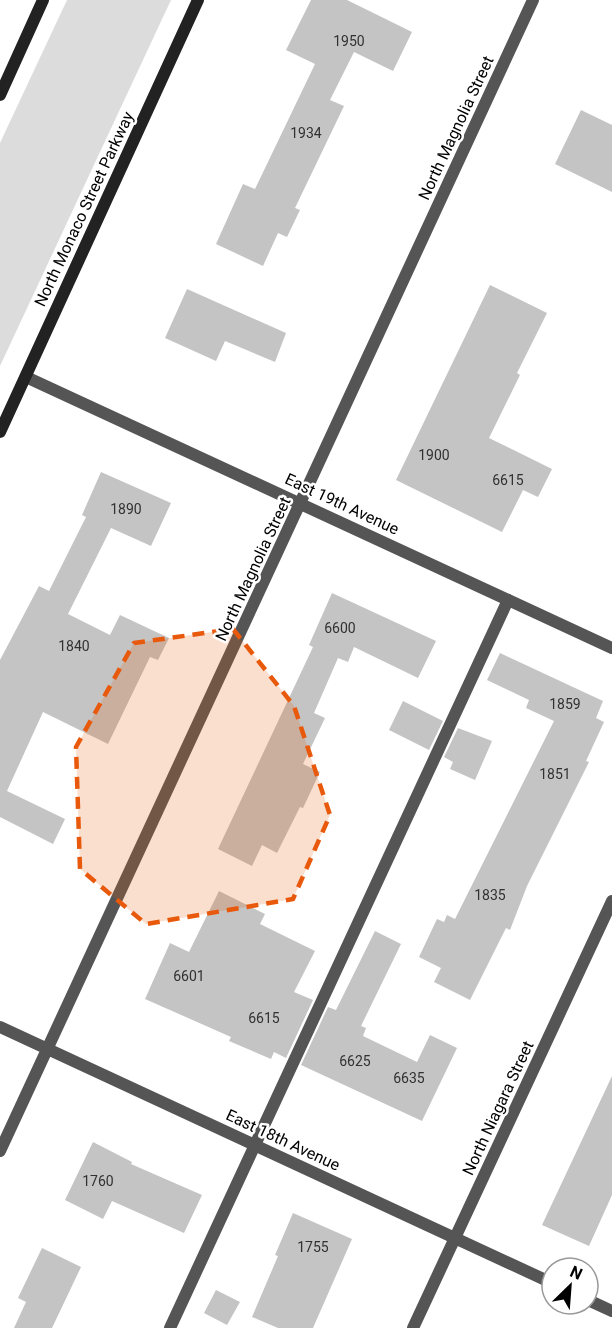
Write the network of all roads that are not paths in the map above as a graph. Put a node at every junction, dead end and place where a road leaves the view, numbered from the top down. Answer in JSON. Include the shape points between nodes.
{"nodes":[{"id":1,"x":43,"y":0,"type":"edge"},
{"id":2,"x":198,"y":0,"type":"edge"},
{"id":3,"x":533,"y":0,"type":"edge"},
{"id":4,"x":0,"y":95,"type":"edge"},
{"id":5,"x":26,"y":376,"type":"junction"},
{"id":6,"x":0,"y":432,"type":"edge"},
{"id":7,"x":302,"y":504,"type":"junction"},
{"id":8,"x":508,"y":600,"type":"junction"},
{"id":9,"x":612,"y":648,"type":"edge"},
{"id":10,"x":612,"y":901,"type":"edge"},
{"id":11,"x":0,"y":1027,"type":"edge"},
{"id":12,"x":48,"y":1049,"type":"junction"},
{"id":13,"x":255,"y":1145,"type":"junction"},
{"id":14,"x":0,"y":1151,"type":"edge"},
{"id":15,"x":456,"y":1238,"type":"junction"},
{"id":16,"x":540,"y":1277,"type":"edge"},
{"id":17,"x":170,"y":1328,"type":"edge"},
{"id":18,"x":413,"y":1328,"type":"edge"}],
"edges":[{"from":1,"to":4,"type":"main road"},
{"from":2,"to":5,"type":"main road","name":"North Monaco Street Parkway"},
{"from":3,"to":7,"type":"street","name":"North Magnolia Street"},
{"from":5,"to":6,"type":"main road","name":"North Monaco Street Parkway"},
{"from":5,"to":7,"type":"street","name":"East 19th Avenue"},
{"from":7,"to":8,"type":"street","name":"East 19th Avenue"},
{"from":7,"to":12,"type":"street","name":"North Magnolia Street"},
{"from":8,"to":9,"type":"street","name":"East 19th Avenue"},
{"from":8,"to":13,"type":"street"},
{"from":10,"to":15,"type":"street","name":"North Niagara Street"},
{"from":11,"to":12,"type":"street","name":"East 18th Avenue"},
{"from":12,"to":13,"type":"street","name":"East 18th Avenue"},
{"from":12,"to":14,"type":"street","name":"North Magnolia Street"},
{"from":13,"to":15,"type":"street","name":"East 18th Avenue"},
{"from":13,"to":17,"type":"street"},
{"from":15,"to":16,"type":"street","name":"East 18th Avenue"},
{"from":15,"to":18,"type":"street","name":"North Niagara Street"}]}
